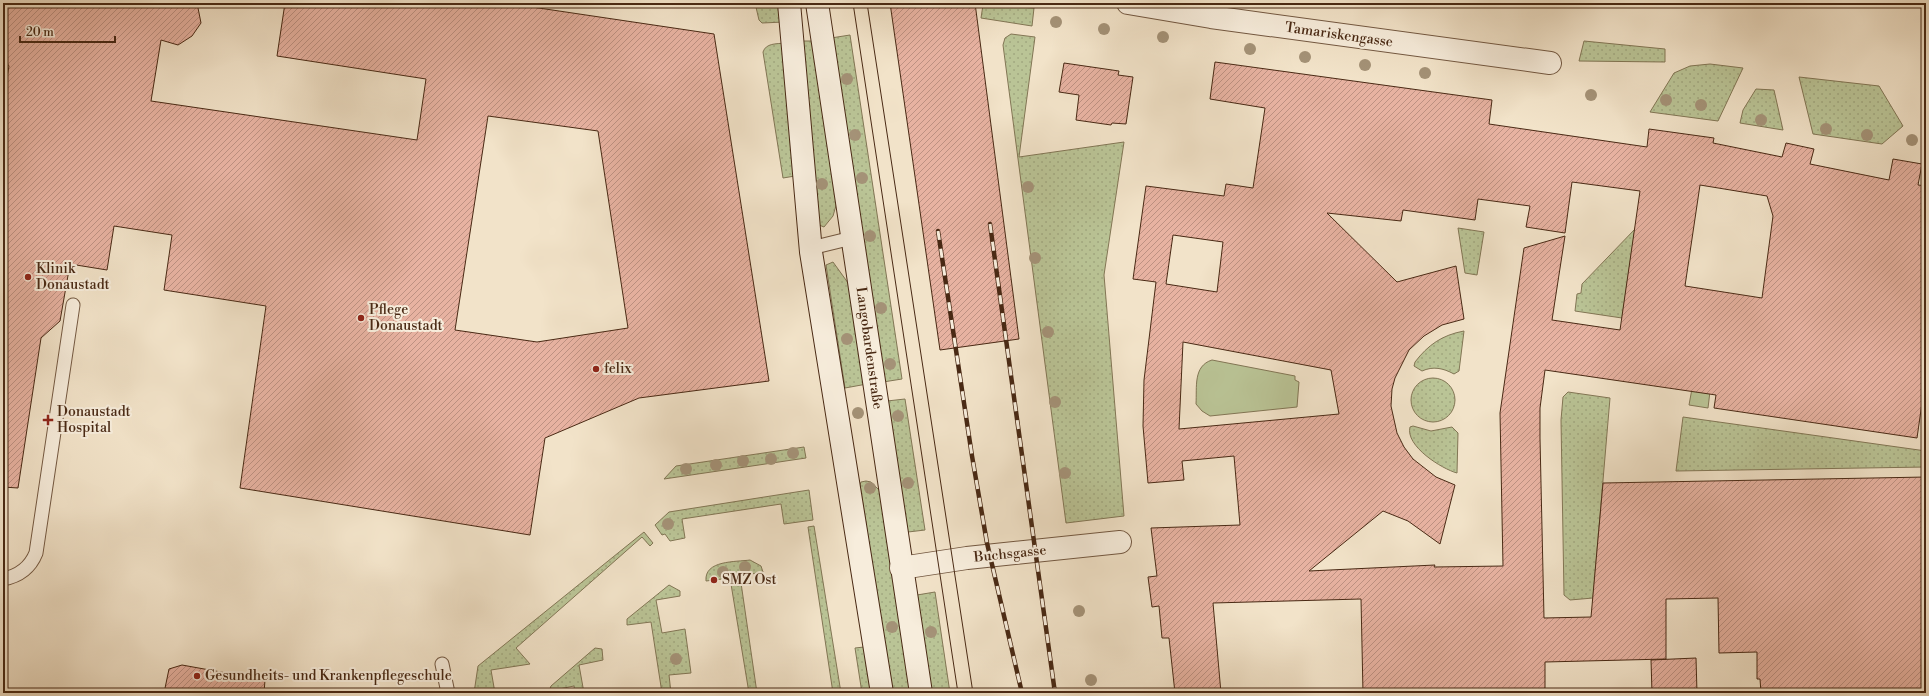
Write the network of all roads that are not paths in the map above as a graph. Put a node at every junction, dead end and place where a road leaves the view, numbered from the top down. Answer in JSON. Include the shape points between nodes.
{"nodes":[{"id":1,"x":789,"y":3,"type":"edge"},
{"id":2,"x":817,"y":3,"type":"edge"},
{"id":3,"x":1128,"y":3,"type":"edge"},
{"id":4,"x":1550,"y":63,"type":"dead end"},
{"id":5,"x":852,"y":238,"type":"junction"},
{"id":6,"x":811,"y":248,"type":"junction"},
{"id":7,"x":73,"y":305,"type":"dead end"},
{"id":8,"x":1120,"y":542,"type":"dead end"},
{"id":9,"x":901,"y":568,"type":"junction"},
{"id":10,"x":3,"y":579,"type":"edge"},
{"id":11,"x":442,"y":664,"type":"dead end"},
{"id":12,"x":448,"y":693,"type":"edge"},
{"id":13,"x":882,"y":693,"type":"edge"},
{"id":14,"x":921,"y":693,"type":"edge"}],
"edges":[{"from":1,"to":6,"type":"street"},
{"from":2,"to":5,"type":"street","name":"Langobardenstraße"},
{"from":3,"to":4,"type":"street","name":"Tamariskengasse","via":[[1226,19]]},
{"from":5,"to":6,"type":"lane"},
{"from":5,"to":9,"type":"street","name":"Langobardenstraße"},
{"from":6,"to":13,"type":"street"},
{"from":7,"to":10,"type":"lane","via":[[36,554],[31,565],[14,577]]},
{"from":8,"to":9,"type":"street","name":"Buchsgasse","via":[[968,558]]},
{"from":9,"to":14,"type":"street","name":"Langobardenstraße"},
{"from":11,"to":12,"type":"lane"}]}
